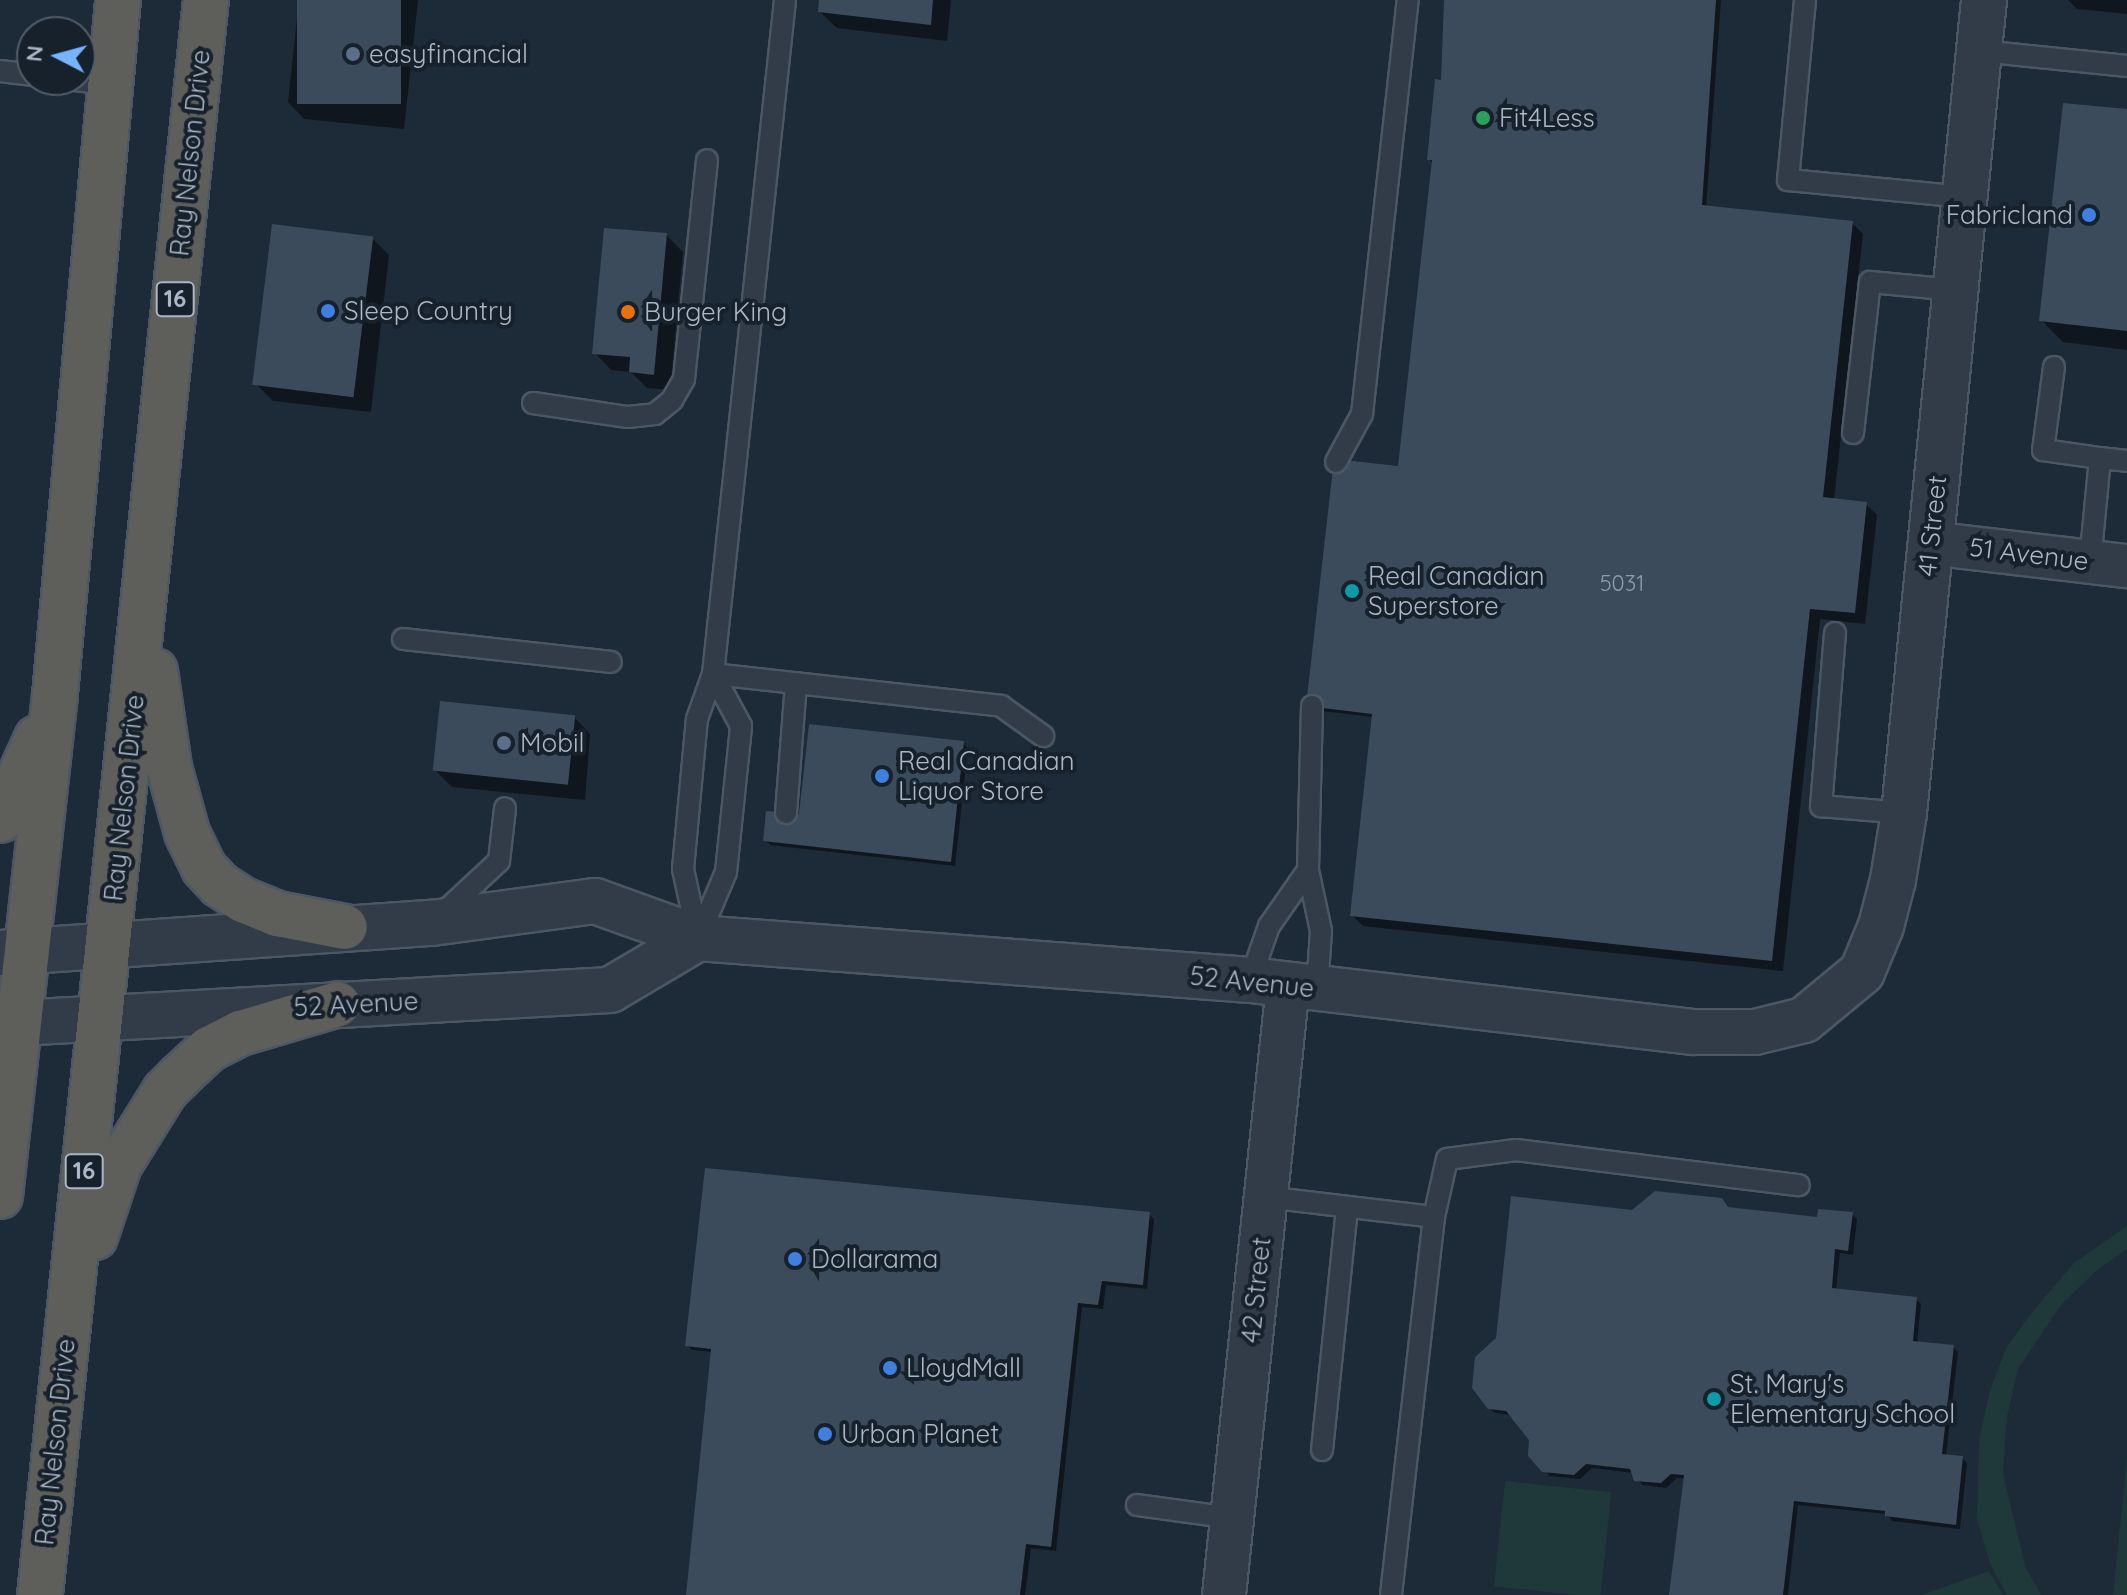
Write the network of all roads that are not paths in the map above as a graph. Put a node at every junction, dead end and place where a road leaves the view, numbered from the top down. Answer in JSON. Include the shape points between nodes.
{"nodes":[{"id":1,"x":118,"y":0,"type":"edge"},
{"id":2,"x":206,"y":0,"type":"edge"},
{"id":3,"x":785,"y":0,"type":"edge"},
{"id":4,"x":1408,"y":0,"type":"edge"},
{"id":5,"x":1805,"y":0,"type":"edge"},
{"id":6,"x":1984,"y":0,"type":"edge"},
{"id":7,"x":1980,"y":51,"type":"junction"},
{"id":8,"x":2127,"y":66,"type":"edge"},
{"id":9,"x":96,"y":69,"type":"edge"},
{"id":10,"x":91,"y":96,"type":"edge"},
{"id":11,"x":707,"y":160,"type":"dead end"},
{"id":12,"x":1965,"y":197,"type":"junction"},
{"id":13,"x":1955,"y":290,"type":"junction"},
{"id":14,"x":2054,"y":367,"type":"dead end"},
{"id":15,"x":533,"y":403,"type":"dead end"},
{"id":16,"x":1853,"y":433,"type":"dead end"},
{"id":17,"x":2100,"y":458,"type":"junction"},
{"id":18,"x":2127,"y":461,"type":"edge"},
{"id":19,"x":1336,"y":462,"type":"dead end"},
{"id":20,"x":1930,"y":543,"type":"junction"},
{"id":21,"x":2109,"y":564,"type":"edge"},
{"id":22,"x":146,"y":597,"type":"junction"},
{"id":23,"x":1835,"y":633,"type":"dead end"},
{"id":24,"x":403,"y":639,"type":"dead end"},
{"id":25,"x":611,"y":662,"type":"dead end"},
{"id":26,"x":713,"y":674,"type":"junction"},
{"id":27,"x":796,"y":683,"type":"junction"},
{"id":28,"x":55,"y":695,"type":"junction"},
{"id":29,"x":1312,"y":706,"type":"dead end"},
{"id":30,"x":1043,"y":736,"type":"dead end"},
{"id":31,"x":505,"y":808,"type":"dead end"},
{"id":32,"x":786,"y":813,"type":"dead end"},
{"id":33,"x":1904,"y":813,"type":"junction"},
{"id":34,"x":0,"y":820,"type":"edge"},
{"id":35,"x":1308,"y":870,"type":"junction"},
{"id":36,"x":432,"y":923,"type":"junction"},
{"id":37,"x":345,"y":927,"type":"junction"},
{"id":38,"x":698,"y":938,"type":"junction"},
{"id":39,"x":108,"y":945,"type":"junction"},
{"id":40,"x":14,"y":951,"type":"edge"},
{"id":41,"x":1285,"y":985,"type":"junction"},
{"id":42,"x":338,"y":1004,"type":"junction"},
{"id":43,"x":101,"y":1020,"type":"junction"},
{"id":44,"x":1804,"y":1020,"type":"joint"},
{"id":45,"x":10,"y":1024,"type":"edge"},
{"id":46,"x":1799,"y":1185,"type":"dead end"},
{"id":47,"x":0,"y":1196,"type":"edge"},
{"id":48,"x":1266,"y":1197,"type":"junction"},
{"id":49,"x":1347,"y":1207,"type":"junction"},
{"id":50,"x":1434,"y":1217,"type":"junction"},
{"id":51,"x":67,"y":1323,"type":"junction"},
{"id":52,"x":1322,"y":1450,"type":"dead end"},
{"id":53,"x":1137,"y":1505,"type":"dead end"},
{"id":54,"x":1232,"y":1518,"type":"junction"},
{"id":55,"x":41,"y":1592,"type":"edge"},
{"id":56,"x":1224,"y":1595,"type":"edge"},
{"id":57,"x":1391,"y":1595,"type":"edge"}],
"edges":[{"from":1,"to":9,"type":"highway"},
{"from":2,"to":22,"type":"highway","name":"Ray Nelson Drive","number":"16"},
{"from":3,"to":26,"type":"lane"},
{"from":4,"to":19,"type":"lane","via":[[1362,414]]},
{"from":5,"to":12,"type":"lane","via":[[1788,180]]},
{"from":6,"to":7,"type":"street","name":"41 Street"},
{"from":7,"to":8,"type":"lane"},
{"from":7,"to":12,"type":"street","name":"41 Street"},
{"from":10,"to":28,"type":"highway"},
{"from":11,"to":15,"type":"lane","via":[[684,379],[672,400],[655,414],[628,417]]},
{"from":12,"to":13,"type":"street","name":"41 Street"},
{"from":13,"to":16,"type":"lane","via":[[1870,282]]},
{"from":13,"to":20,"type":"street","name":"41 Street"},
{"from":14,"to":17,"type":"lane","via":[[2043,450]]},
{"from":17,"to":18,"type":"lane"},
{"from":17,"to":21,"type":"lane"},
{"from":20,"to":21,"type":"street","name":"51 Avenue"},
{"from":20,"to":33,"type":"street","name":"41 Street"},
{"from":22,"to":37,"type":"highway","via":[[165,749],[187,833],[204,868],[243,900],[278,914]]},
{"from":22,"to":39,"type":"highway","name":"Ray Nelson Drive","number":"16"},
{"from":23,"to":33,"type":"lane","via":[[1821,806]]},
{"from":24,"to":25,"type":"lane"},
{"from":26,"to":27,"type":"lane"},
{"from":26,"to":38,"type":"lane","via":[[697,719],[683,869]]},
{"from":26,"to":38,"type":"lane","via":[[741,726],[726,872]]},
{"from":27,"to":30,"type":"lane","via":[[1001,706]]},
{"from":27,"to":32,"type":"lane"},
{"from":28,"to":34,"type":"highway"},
{"from":28,"to":40,"type":"highway"},
{"from":29,"to":35,"type":"lane"},
{"from":31,"to":36,"type":"lane","via":[[499,861]]},
{"from":33,"to":44,"type":"street","name":"41 Street","via":[[1881,926],[1862,972]]},
{"from":35,"to":41,"type":"lane","via":[[1321,931]]},
{"from":35,"to":41,"type":"lane","via":[[1269,926]]},
{"from":36,"to":37,"type":"street","name":"52 Avenue"},
{"from":36,"to":38,"type":"street","name":"52 Avenue","via":[[595,901]]},
{"from":37,"to":39,"type":"street","name":"52 Avenue"},
{"from":38,"to":41,"type":"street","name":"52 Avenue"},
{"from":38,"to":42,"type":"street","name":"52 Avenue","via":[[610,990]]},
{"from":39,"to":40,"type":"street","name":"52 Avenue"},
{"from":39,"to":43,"type":"highway","name":"Ray Nelson Drive","number":"16"},
{"from":40,"to":45,"type":"highway"},
{"from":41,"to":44,"type":"street","name":"52 Avenue","via":[[1694,1032],[1755,1032]]},
{"from":41,"to":48,"type":"street","name":"42 Street"},
{"from":42,"to":43,"type":"street","name":"52 Avenue"},
{"from":42,"to":51,"type":"highway","via":[[241,1033],[209,1049],[165,1091],[119,1165]]},
{"from":43,"to":45,"type":"street","name":"52 Avenue"},
{"from":43,"to":51,"type":"highway","name":"Ray Nelson Drive","number":"16"},
{"from":45,"to":47,"type":"highway"},
{"from":46,"to":50,"type":"lane","via":[[1516,1150],[1447,1159]]},
{"from":48,"to":49,"type":"lane"},
{"from":48,"to":54,"type":"street","name":"42 Street"},
{"from":49,"to":50,"type":"lane"},
{"from":49,"to":52,"type":"lane"},
{"from":50,"to":57,"type":"lane"},
{"from":51,"to":55,"type":"highway","name":"Ray Nelson Drive","number":"16"},
{"from":53,"to":54,"type":"lane"},
{"from":54,"to":56,"type":"street","name":"42 Street"}]}
